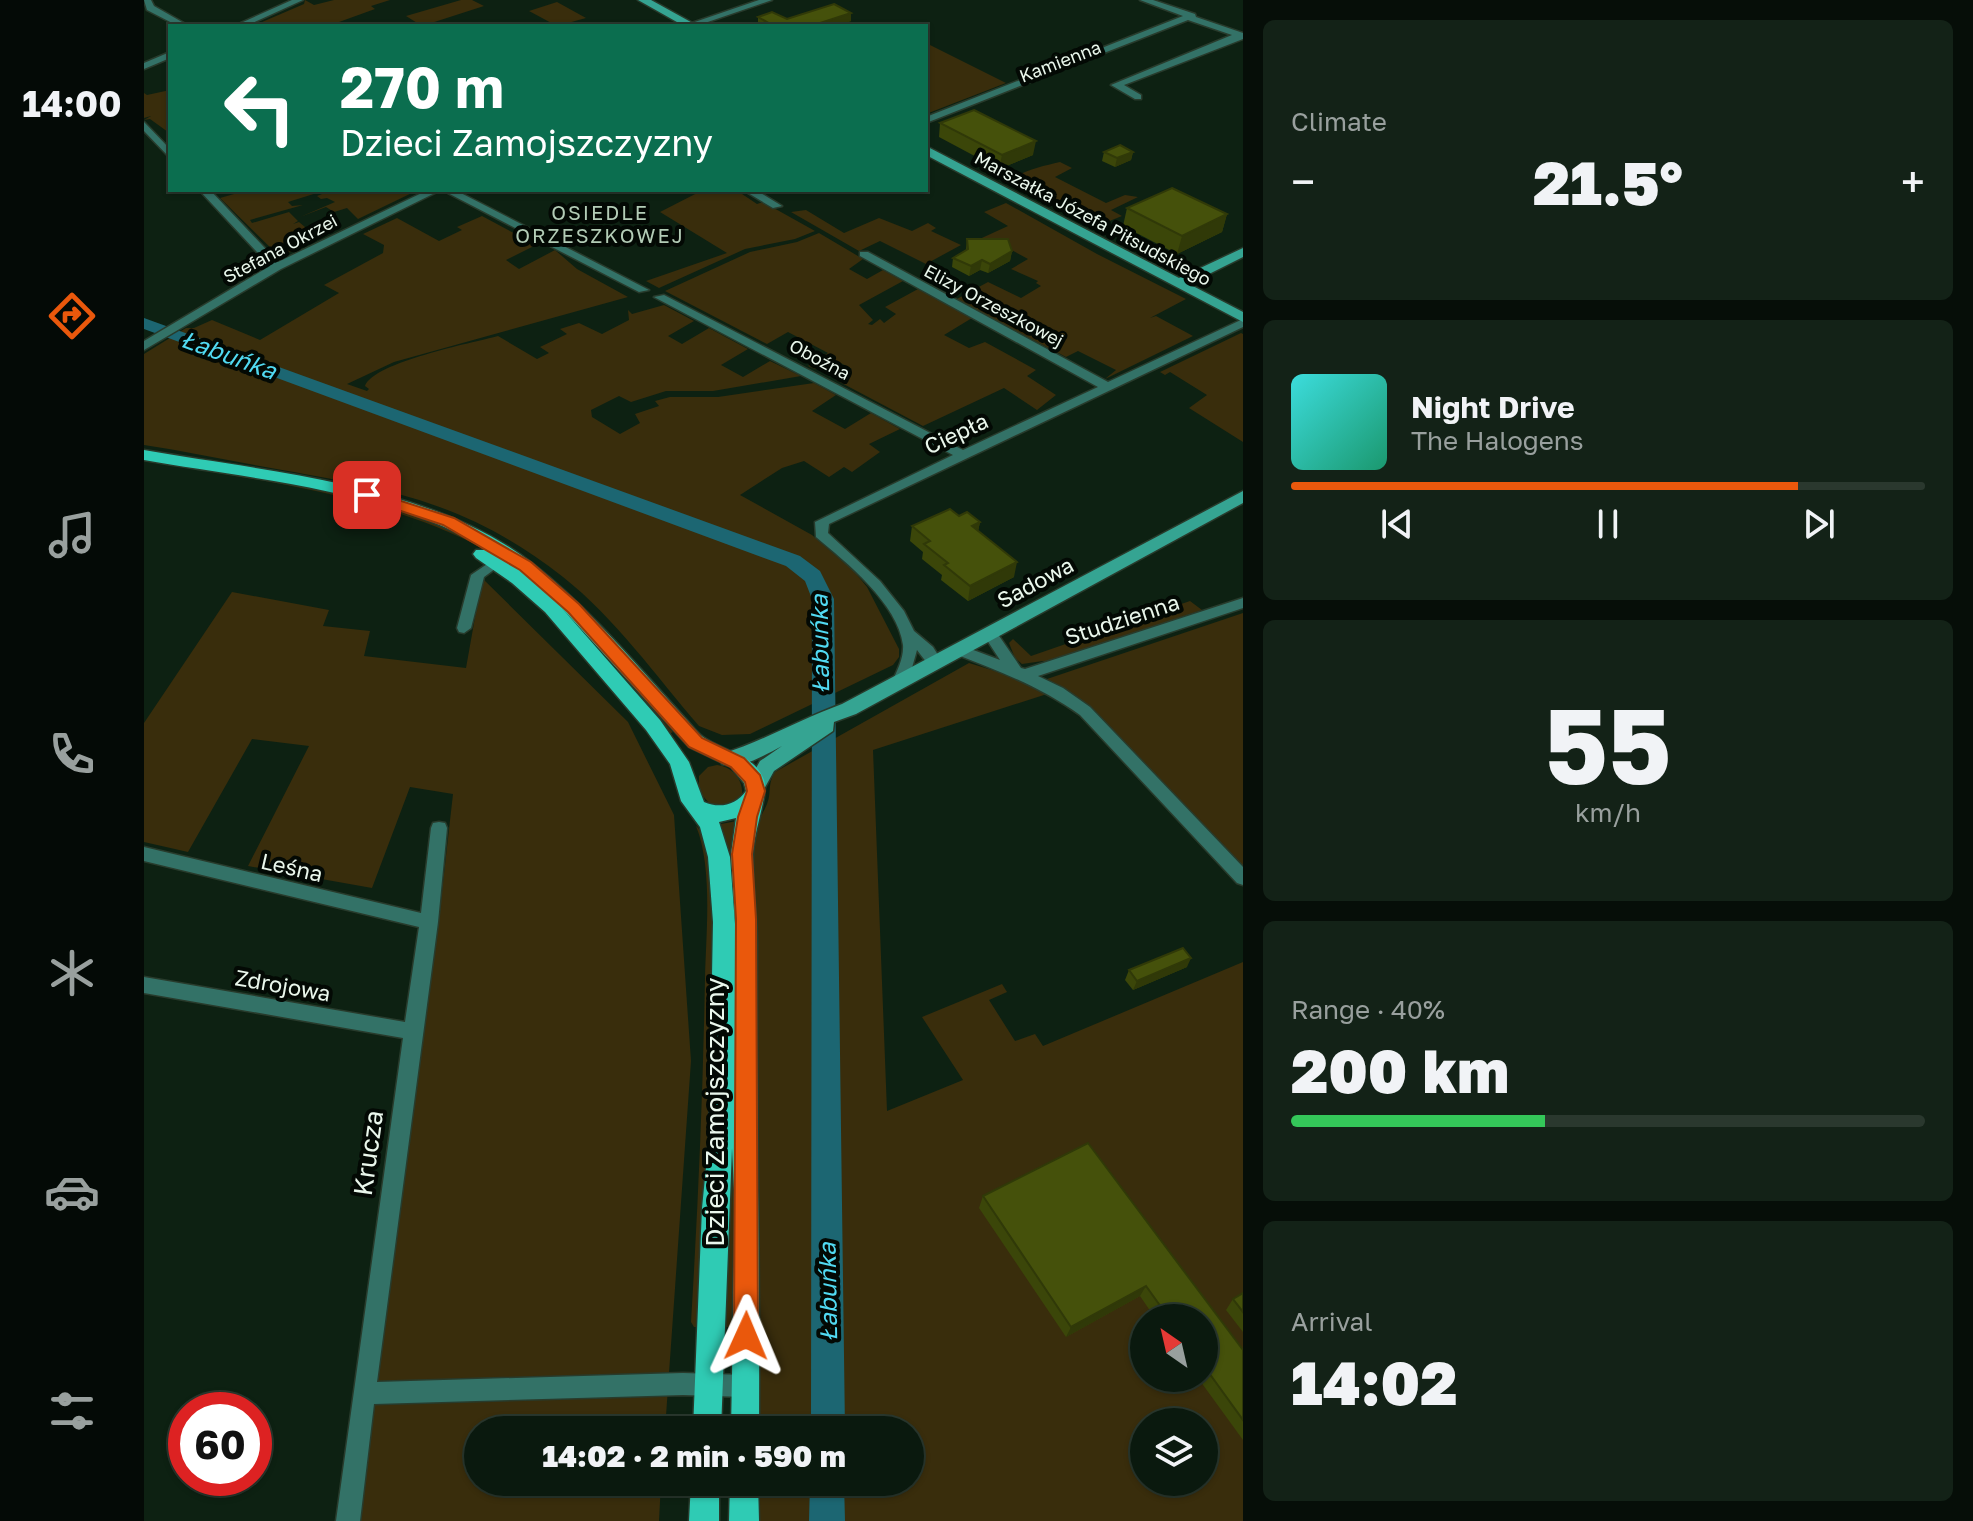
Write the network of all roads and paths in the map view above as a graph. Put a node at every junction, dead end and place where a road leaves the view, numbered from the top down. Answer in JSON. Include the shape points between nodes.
{"nodes":[{"id":1,"x":299,"y":0,"type":"edge"},
{"id":2,"x":643,"y":0,"type":"edge"},
{"id":3,"x":768,"y":0,"type":"edge"},
{"id":4,"x":1144,"y":0,"type":"edge"},
{"id":5,"x":147,"y":1,"type":"edge"},
{"id":6,"x":1192,"y":16,"type":"junction"},
{"id":7,"x":1206,"y":21,"type":"junction"},
{"id":8,"x":1243,"y":21,"type":"edge"},
{"id":9,"x":181,"y":24,"type":"edge"},
{"id":10,"x":243,"y":24,"type":"edge"},
{"id":11,"x":689,"y":24,"type":"edge"},
{"id":12,"x":694,"y":24,"type":"edge"},
{"id":13,"x":1225,"y":28,"type":"junction"},
{"id":14,"x":1242,"y":35,"type":"edge"},
{"id":15,"x":168,"y":56,"type":"edge"},
{"id":16,"x":144,"y":66,"type":"edge"},
{"id":17,"x":1017,"y":85,"type":"junction"},
{"id":18,"x":1028,"y":90,"type":"junction"},
{"id":19,"x":1138,"y":97,"type":"dead end"},
{"id":20,"x":952,"y":110,"type":"junction"},
{"id":21,"x":963,"y":116,"type":"junction"},
{"id":22,"x":928,"y":119,"type":"edge"},
{"id":23,"x":144,"y":125,"type":"edge"},
{"id":24,"x":928,"y":130,"type":"edge"},
{"id":25,"x":928,"y":151,"type":"edge"},
{"id":26,"x":168,"y":153,"type":"edge"},
{"id":27,"x":206,"y":192,"type":"edge"},
{"id":28,"x":432,"y":192,"type":"edge"},
{"id":29,"x":451,"y":192,"type":"edge"},
{"id":30,"x":752,"y":192,"type":"edge"},
{"id":31,"x":777,"y":206,"type":"dead end"},
{"id":32,"x":1243,"y":252,"type":"edge"},
{"id":33,"x":864,"y":254,"type":"dead end"},
{"id":34,"x":277,"y":267,"type":"junction"},
{"id":35,"x":1178,"y":284,"type":"junction"},
{"id":36,"x":643,"y":290,"type":"dead end"},
{"id":37,"x":660,"y":297,"type":"dead end"},
{"id":38,"x":1243,"y":321,"type":"edge"},
{"id":39,"x":144,"y":346,"type":"edge"},
{"id":40,"x":1108,"y":387,"type":"junction"},
{"id":41,"x":144,"y":455,"type":"edge"},
{"id":42,"x":962,"y":455,"type":"junction"},
{"id":43,"x":144,"y":465,"type":"edge"},
{"id":44,"x":1243,"y":496,"type":"edge"},
{"id":45,"x":496,"y":563,"type":"junction"},
{"id":46,"x":1243,"y":603,"type":"edge"},
{"id":47,"x":464,"y":628,"type":"dead end"},
{"id":48,"x":990,"y":634,"type":"junction"},
{"id":49,"x":909,"y":640,"type":"junction"},
{"id":50,"x":960,"y":650,"type":"junction"},
{"id":51,"x":935,"y":663,"type":"junction"},
{"id":52,"x":1020,"y":673,"type":"junction"},
{"id":53,"x":900,"y":682,"type":"junction"},
{"id":54,"x":799,"y":737,"type":"junction"},
{"id":55,"x":728,"y":758,"type":"junction"},
{"id":56,"x":755,"y":791,"type":"junction"},
{"id":57,"x":690,"y":798,"type":"junction"},
{"id":58,"x":439,"y":828,"type":"dead end"},
{"id":59,"x":144,"y":854,"type":"edge"},
{"id":60,"x":1243,"y":878,"type":"edge"},
{"id":61,"x":429,"y":922,"type":"junction"},
{"id":62,"x":144,"y":985,"type":"edge"},
{"id":63,"x":414,"y":1032,"type":"junction"},
{"id":64,"x":708,"y":1384,"type":"junction"},
{"id":65,"x":745,"y":1386,"type":"junction"},
{"id":66,"x":366,"y":1393,"type":"junction"},
{"id":67,"x":707,"y":1416,"type":"edge"},
{"id":68,"x":745,"y":1416,"type":"edge"},
{"id":69,"x":705,"y":1496,"type":"edge"},
{"id":70,"x":744,"y":1496,"type":"edge"},
{"id":71,"x":348,"y":1521,"type":"edge"},
{"id":72,"x":704,"y":1521,"type":"edge"},
{"id":73,"x":744,"y":1521,"type":"edge"}],
"edges":[{"from":1,"to":10,"type":"street"},
{"from":2,"to":11,"type":"street"},
{"from":3,"to":12,"type":"street"},
{"from":4,"to":6,"type":"street"},
{"from":5,"to":9,"type":"street","via":[[150,8]]},
{"from":6,"to":7,"type":"street"},
{"from":6,"to":17,"type":"street","name":"Kamienna"},
{"from":7,"to":13,"type":"street"},
{"from":7,"to":18,"type":"street","name":"Kamienna"},
{"from":8,"to":13,"type":"street"},
{"from":13,"to":14,"type":"street"},
{"from":14,"to":19,"type":"street","via":[[1116,85]]},
{"from":15,"to":16,"type":"street"},
{"from":17,"to":18,"type":"street"},
{"from":17,"to":20,"type":"street","name":"Kamienna"},
{"from":18,"to":21,"type":"street","name":"Kamienna"},
{"from":20,"to":21,"type":"street"},
{"from":20,"to":22,"type":"street","name":"Kamienna"},
{"from":21,"to":24,"type":"street","name":"Kamienna"},
{"from":23,"to":26,"type":"street"},
{"from":25,"to":35,"type":"street","name":"Marszałka Józefa Piłsudskiego"},
{"from":27,"to":34,"type":"street"},
{"from":28,"to":34,"type":"street","name":"Stefana Okrzei"},
{"from":29,"to":36,"type":"street"},
{"from":30,"to":31,"type":"street"},
{"from":32,"to":35,"type":"street"},
{"from":33,"to":40,"type":"street","name":"Elizy Orzeszkowej"},
{"from":34,"to":39,"type":"street","name":"Stefana Okrzei"},
{"from":35,"to":38,"type":"street","name":"Marszałka Józefa Piłsudskiego"},
{"from":37,"to":42,"type":"street","name":"Oboźna"},
{"from":38,"to":40,"type":"street","name":"Ciepła"},
{"from":40,"to":42,"type":"street","name":"Ciepła"},
{"from":41,"to":55,"type":"main road","via":[[367,495],[475,535],[555,590],[683,730],[704,748]]},
{"from":42,"to":49,"type":"street","name":"Ciepła","via":[[819,526],[821,534],[871,578]]},
{"from":43,"to":45,"type":"main road","name":"Dzieci Zamojszczyzny","via":[[372,508],[438,531]]},
{"from":44,"to":48,"type":"street","name":"Sadowa"},
{"from":45,"to":47,"type":"street","via":[[478,575]]},
{"from":45,"to":57,"type":"main road","name":"Dzieci Zamojszczyzny","via":[[551,608],[653,725],[679,762]]},
{"from":46,"to":52,"type":"street","name":"Studzienna"},
{"from":48,"to":50,"type":"street","name":"Sadowa"},
{"from":48,"to":52,"type":"street"},
{"from":49,"to":51,"type":"street","name":"Ciepła","via":[[920,657]]},
{"from":49,"to":53,"type":"street"},
{"from":50,"to":51,"type":"street","name":"Sadowa"},
{"from":50,"to":52,"type":"street"},
{"from":51,"to":53,"type":"street","name":"Sadowa"},
{"from":52,"to":60,"type":"street","via":[[1085,711]]},
{"from":53,"to":54,"type":"street","name":"Sadowa"},
{"from":54,"to":55,"type":"street","name":"Sadowa"},
{"from":54,"to":56,"type":"street","name":"Sadowa","via":[[767,766]]},
{"from":55,"to":56,"type":"main road","via":[[744,767]]},
{"from":55,"to":57,"type":"main road","via":[[694,770]]},
{"from":56,"to":57,"type":"main road","via":[[732,812],[716,814]]},
{"from":56,"to":65,"type":"main road","name":"Dzieci Zamojszczyzny","via":[[742,854]]},
{"from":57,"to":64,"type":"main road","name":"Dzieci Zamojszczyzny","via":[[710,824],[719,857],[724,922],[721,1137]]},
{"from":58,"to":61,"type":"street","name":"Krucza"},
{"from":59,"to":61,"type":"street","name":"Leśna"},
{"from":61,"to":63,"type":"street","name":"Krucza"},
{"from":62,"to":63,"type":"street","name":"Zdrojowa"},
{"from":63,"to":66,"type":"street","name":"Krucza"},
{"from":64,"to":65,"type":"street"},
{"from":64,"to":66,"type":"street"},
{"from":64,"to":67,"type":"main road","name":"Dzieci Zamojszczyzny"},
{"from":65,"to":68,"type":"main road","name":"Dzieci Zamojszczyzny"},
{"from":66,"to":71,"type":"street","name":"Krucza"},
{"from":69,"to":72,"type":"main road"},
{"from":70,"to":73,"type":"main road"}]}
